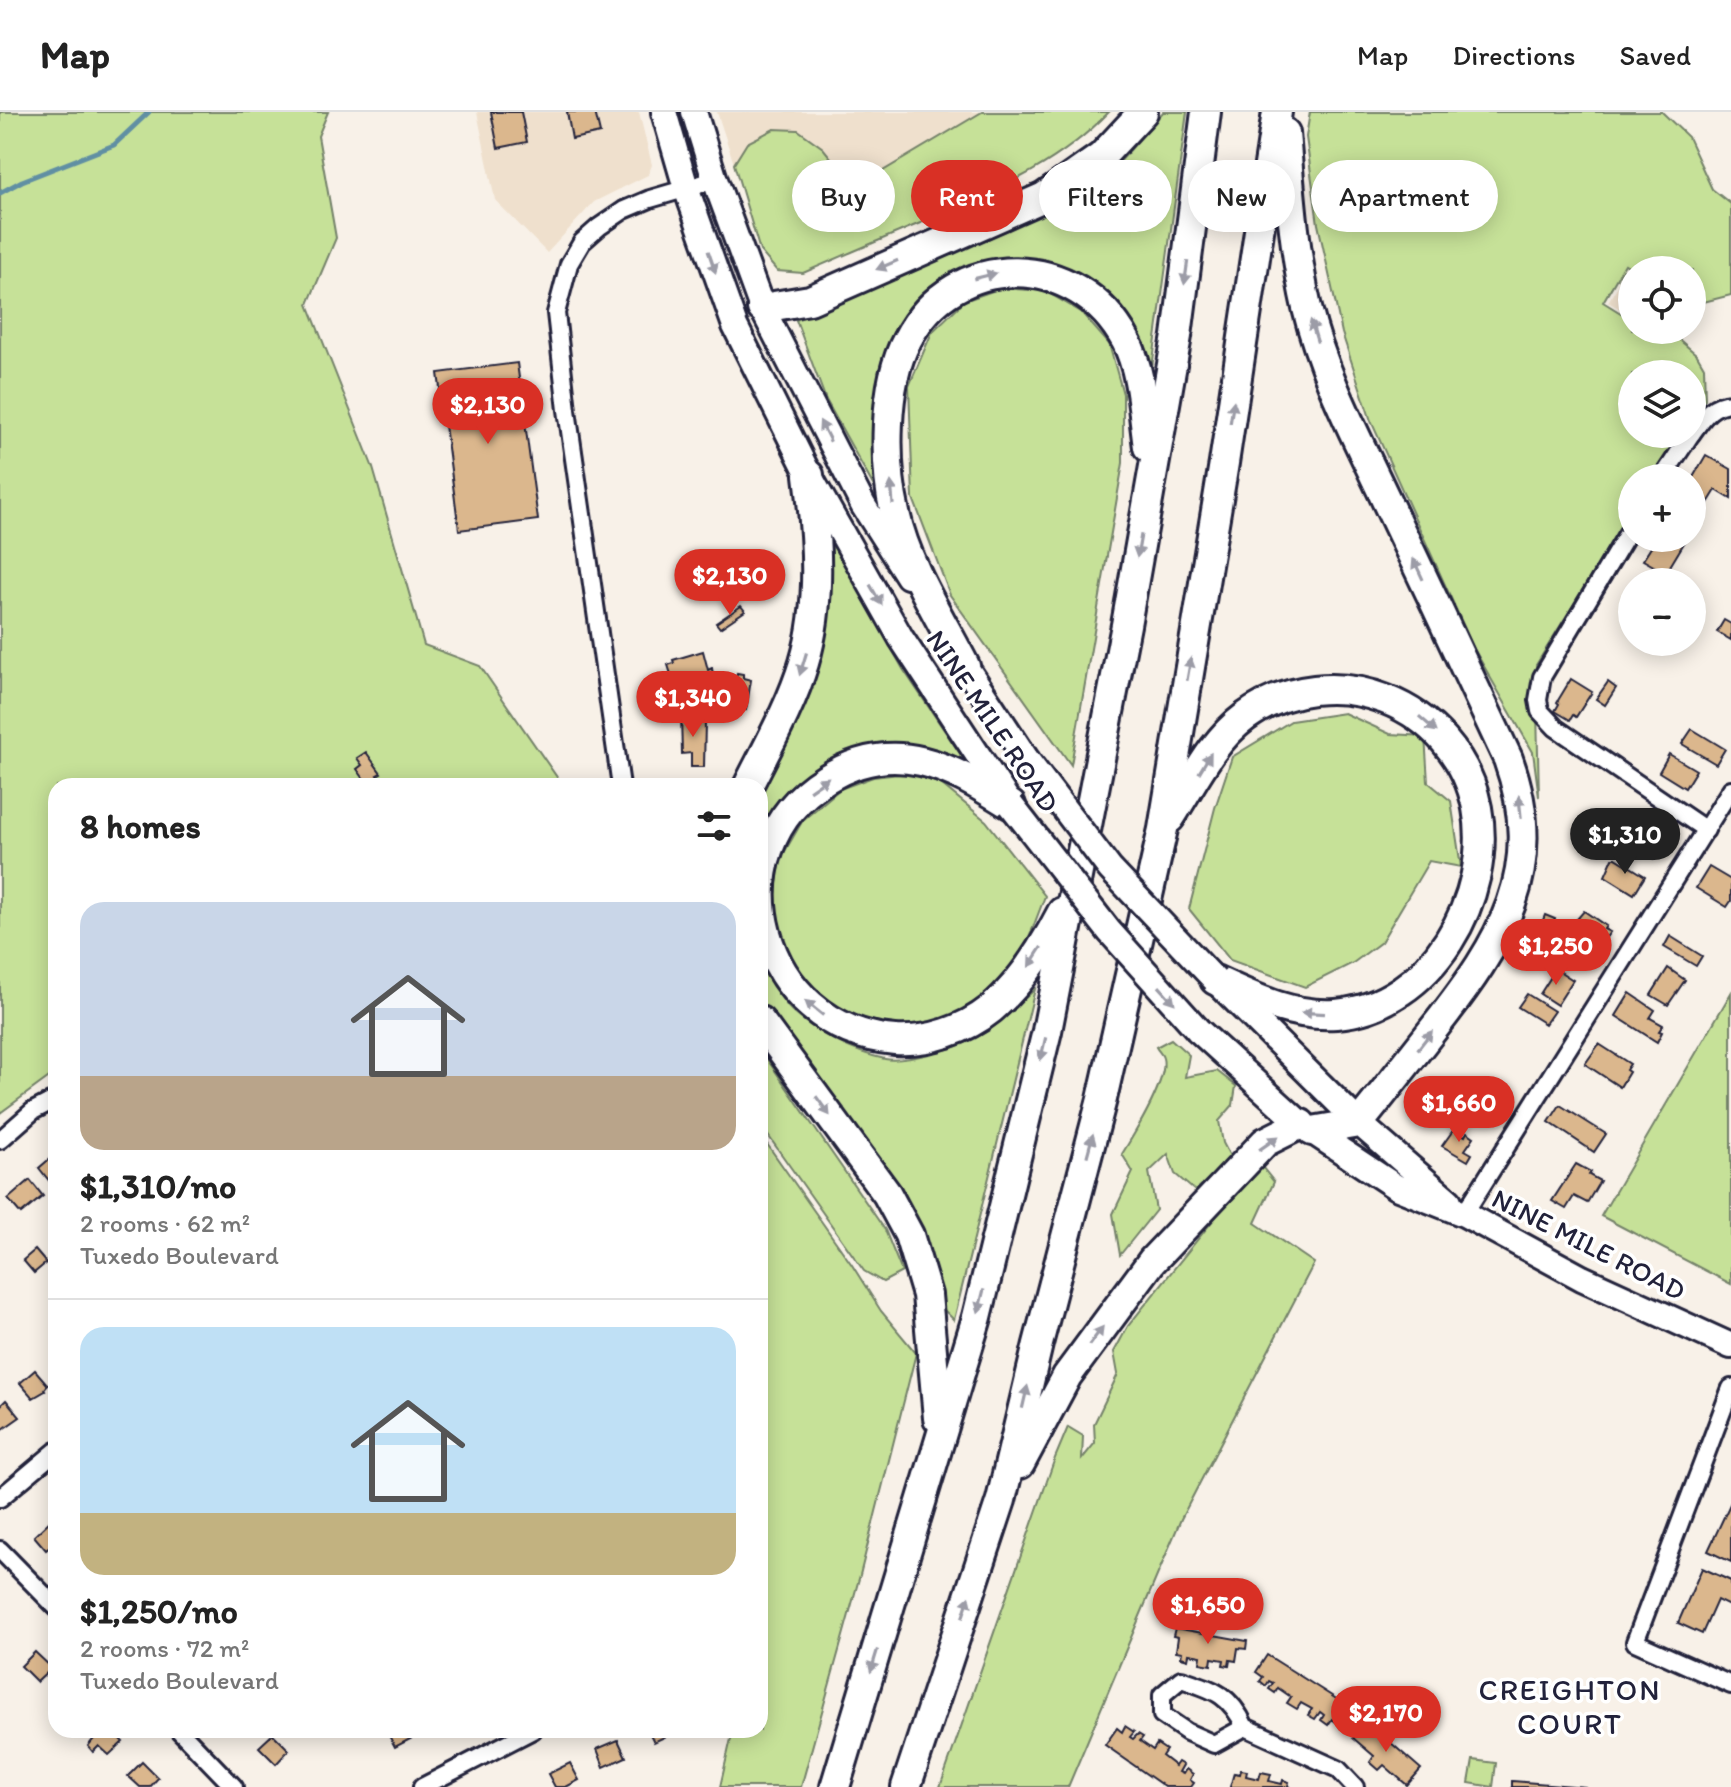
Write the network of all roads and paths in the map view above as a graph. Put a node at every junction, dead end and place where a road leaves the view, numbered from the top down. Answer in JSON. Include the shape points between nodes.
{"nodes":[{"id":1,"x":664,"y":112,"type":"edge"},
{"id":2,"x":694,"y":112,"type":"edge"},
{"id":3,"x":1143,"y":112,"type":"edge"},
{"id":4,"x":1206,"y":112,"type":"edge"},
{"id":5,"x":1280,"y":112,"type":"edge"},
{"id":6,"x":715,"y":180,"type":"junction"},
{"id":7,"x":686,"y":188,"type":"junction"},
{"id":8,"x":762,"y":308,"type":"junction"},
{"id":9,"x":1731,"y":403,"type":"edge"},
{"id":10,"x":1706,"y":415,"type":"edge"},
{"id":11,"x":1152,"y":469,"type":"junction"},
{"id":12,"x":809,"y":475,"type":"junction"},
{"id":13,"x":1618,"y":549,"type":"edge"},
{"id":14,"x":965,"y":666,"type":"junction"},
{"id":15,"x":620,"y":778,"type":"edge"},
{"id":16,"x":752,"y":778,"type":"edge"},
{"id":17,"x":1731,"y":789,"type":"edge"},
{"id":18,"x":1011,"y":805,"type":"junction"},
{"id":19,"x":1163,"y":829,"type":"junction"},
{"id":20,"x":1706,"y":830,"type":"junction"},
{"id":21,"x":768,"y":855,"type":"edge"},
{"id":22,"x":1073,"y":890,"type":"junction"},
{"id":23,"x":768,"y":943,"type":"edge"},
{"id":24,"x":1215,"y":980,"type":"junction"},
{"id":25,"x":768,"y":1032,"type":"edge"},
{"id":26,"x":48,"y":1103,"type":"edge"},
{"id":27,"x":1359,"y":1123,"type":"junction"},
{"id":28,"x":1306,"y":1128,"type":"junction"},
{"id":29,"x":0,"y":1140,"type":"edge"},
{"id":30,"x":1464,"y":1214,"type":"junction"},
{"id":31,"x":1731,"y":1346,"type":"edge"},
{"id":32,"x":1731,"y":1388,"type":"edge"},
{"id":33,"x":939,"y":1436,"type":"junction"},
{"id":34,"x":48,"y":1458,"type":"edge"},
{"id":35,"x":0,"y":1498,"type":"edge"},
{"id":36,"x":1001,"y":1500,"type":"junction"},
{"id":37,"x":0,"y":1550,"type":"edge"},
{"id":38,"x":48,"y":1599,"type":"edge"},
{"id":39,"x":1731,"y":1685,"type":"edge"},
{"id":40,"x":1245,"y":1727,"type":"junction"},
{"id":41,"x":187,"y":1738,"type":"edge"},
{"id":42,"x":517,"y":1738,"type":"edge"},
{"id":43,"x":234,"y":1787,"type":"edge"},
{"id":44,"x":422,"y":1787,"type":"edge"},
{"id":45,"x":835,"y":1787,"type":"edge"},
{"id":46,"x":906,"y":1787,"type":"edge"},
{"id":47,"x":1355,"y":1787,"type":"edge"}],
"edges":[{"from":1,"to":7,"type":"main road","name":"NINE MILE ROAD"},
{"from":2,"to":6,"type":"main road","name":"NINE MILE ROAD"},
{"from":3,"to":8,"type":"highway","one_way":true,"via":[[1101,157],[1044,197],[810,300]]},
{"from":4,"to":11,"type":"highway","one_way":true,"via":[[1177,336]]},
{"from":19,"to":5,"type":"highway","one_way":true},
{"from":27,"to":5,"type":"highway","one_way":true,"via":[[1476,975],[1508,916],[1523,843],[1521,803],[1508,759],[1317,342],[1303,286]]},
{"from":6,"to":7,"type":"street"},
{"from":6,"to":8,"type":"main road","name":"NINE MILE ROAD"},
{"from":7,"to":12,"type":"main road","name":"NINE MILE ROAD","one_way":true,"via":[[735,326]]},
{"from":7,"to":15,"type":"street","via":[[624,210],[582,242],[564,275],[556,313]]},
{"from":14,"to":8,"type":"main road","name":"NINE MILE ROAD","one_way":true,"via":[[863,505]]},
{"from":9,"to":10,"type":"street","via":[[1717,405]]},
{"from":14,"to":11,"type":"highway","one_way":true,"via":[[902,540],[889,452],[890,404],[902,350],[935,302],[975,278],[1009,272],[1047,275],[1086,293],[1128,344]]},
{"from":11,"to":22,"type":"highway","one_way":true},
{"from":12,"to":16,"type":"highway","one_way":true,"via":[[816,578],[807,651],[789,705]]},
{"from":12,"to":18,"type":"main road","name":"NINE MILE ROAD","one_way":true,"via":[[901,638]]},
{"from":13,"to":20,"type":"street","via":[[1542,677],[1540,711]]},
{"from":14,"to":24,"type":"main road","name":"NINE MILE ROAD","bridge":true,"via":[[1027,760],[1110,869]]},
{"from":17,"to":20,"type":"street"},
{"from":21,"to":18,"type":"highway","one_way":true,"via":[[781,825],[808,792],[836,773],[879,759],[930,763],[956,772]]},
{"from":18,"to":28,"type":"main road","name":"NINE MILE ROAD","one_way":true,"bridge":true,"via":[[1109,931],[1198,1030]]},
{"from":19,"to":24,"type":"highway","one_way":true,"via":[[1210,754],[1236,724],[1279,698],[1318,689],[1367,692],[1404,707],[1440,734],[1471,786],[1480,837],[1467,901],[1436,960],[1414,982],[1383,1001],[1336,1014],[1288,1010]]},
{"from":36,"to":19,"type":"highway","one_way":true,"via":[[1102,1099]]},
{"from":20,"to":30,"type":"street"},
{"from":22,"to":23,"type":"highway","one_way":true,"via":[[1051,933],[1001,1000],[972,1022],[913,1040],[862,1034],[814,1010],[789,983]]},
{"from":22,"to":33,"type":"highway","one_way":true,"via":[[1028,1115],[977,1317]]},
{"from":24,"to":27,"type":"main road","name":"NINE MILE ROAD"},
{"from":25,"to":33,"type":"highway","one_way":true,"via":[[887,1194],[909,1235],[927,1295]]},
{"from":26,"to":29,"type":"street"},
{"from":27,"to":28,"type":"highway"},
{"from":27,"to":30,"type":"main road","name":"NINE MILE ROAD"},
{"from":28,"to":30,"type":"main road","name":"NINE MILE ROAD","via":[[1396,1187]]},
{"from":36,"to":28,"type":"highway","one_way":true,"via":[[1067,1376],[1152,1261],[1265,1142]]},
{"from":30,"to":31,"type":"main road","name":"NINE MILE ROAD","via":[[1582,1278]]},
{"from":32,"to":39,"type":"street","via":[[1635,1642]]},
{"from":33,"to":45,"type":"highway","one_way":true},
{"from":34,"to":35,"type":"street"},
{"from":46,"to":36,"type":"highway","one_way":true},
{"from":37,"to":38,"type":"street"},
{"from":40,"to":40,"type":"street","via":[[1236,1707],[1214,1691],[1181,1679],[1162,1695],[1162,1715],[1214,1744]]},
{"from":40,"to":47,"type":"street","via":[[1338,1769]]},
{"from":41,"to":43,"type":"street"},
{"from":42,"to":44,"type":"street"}]}
